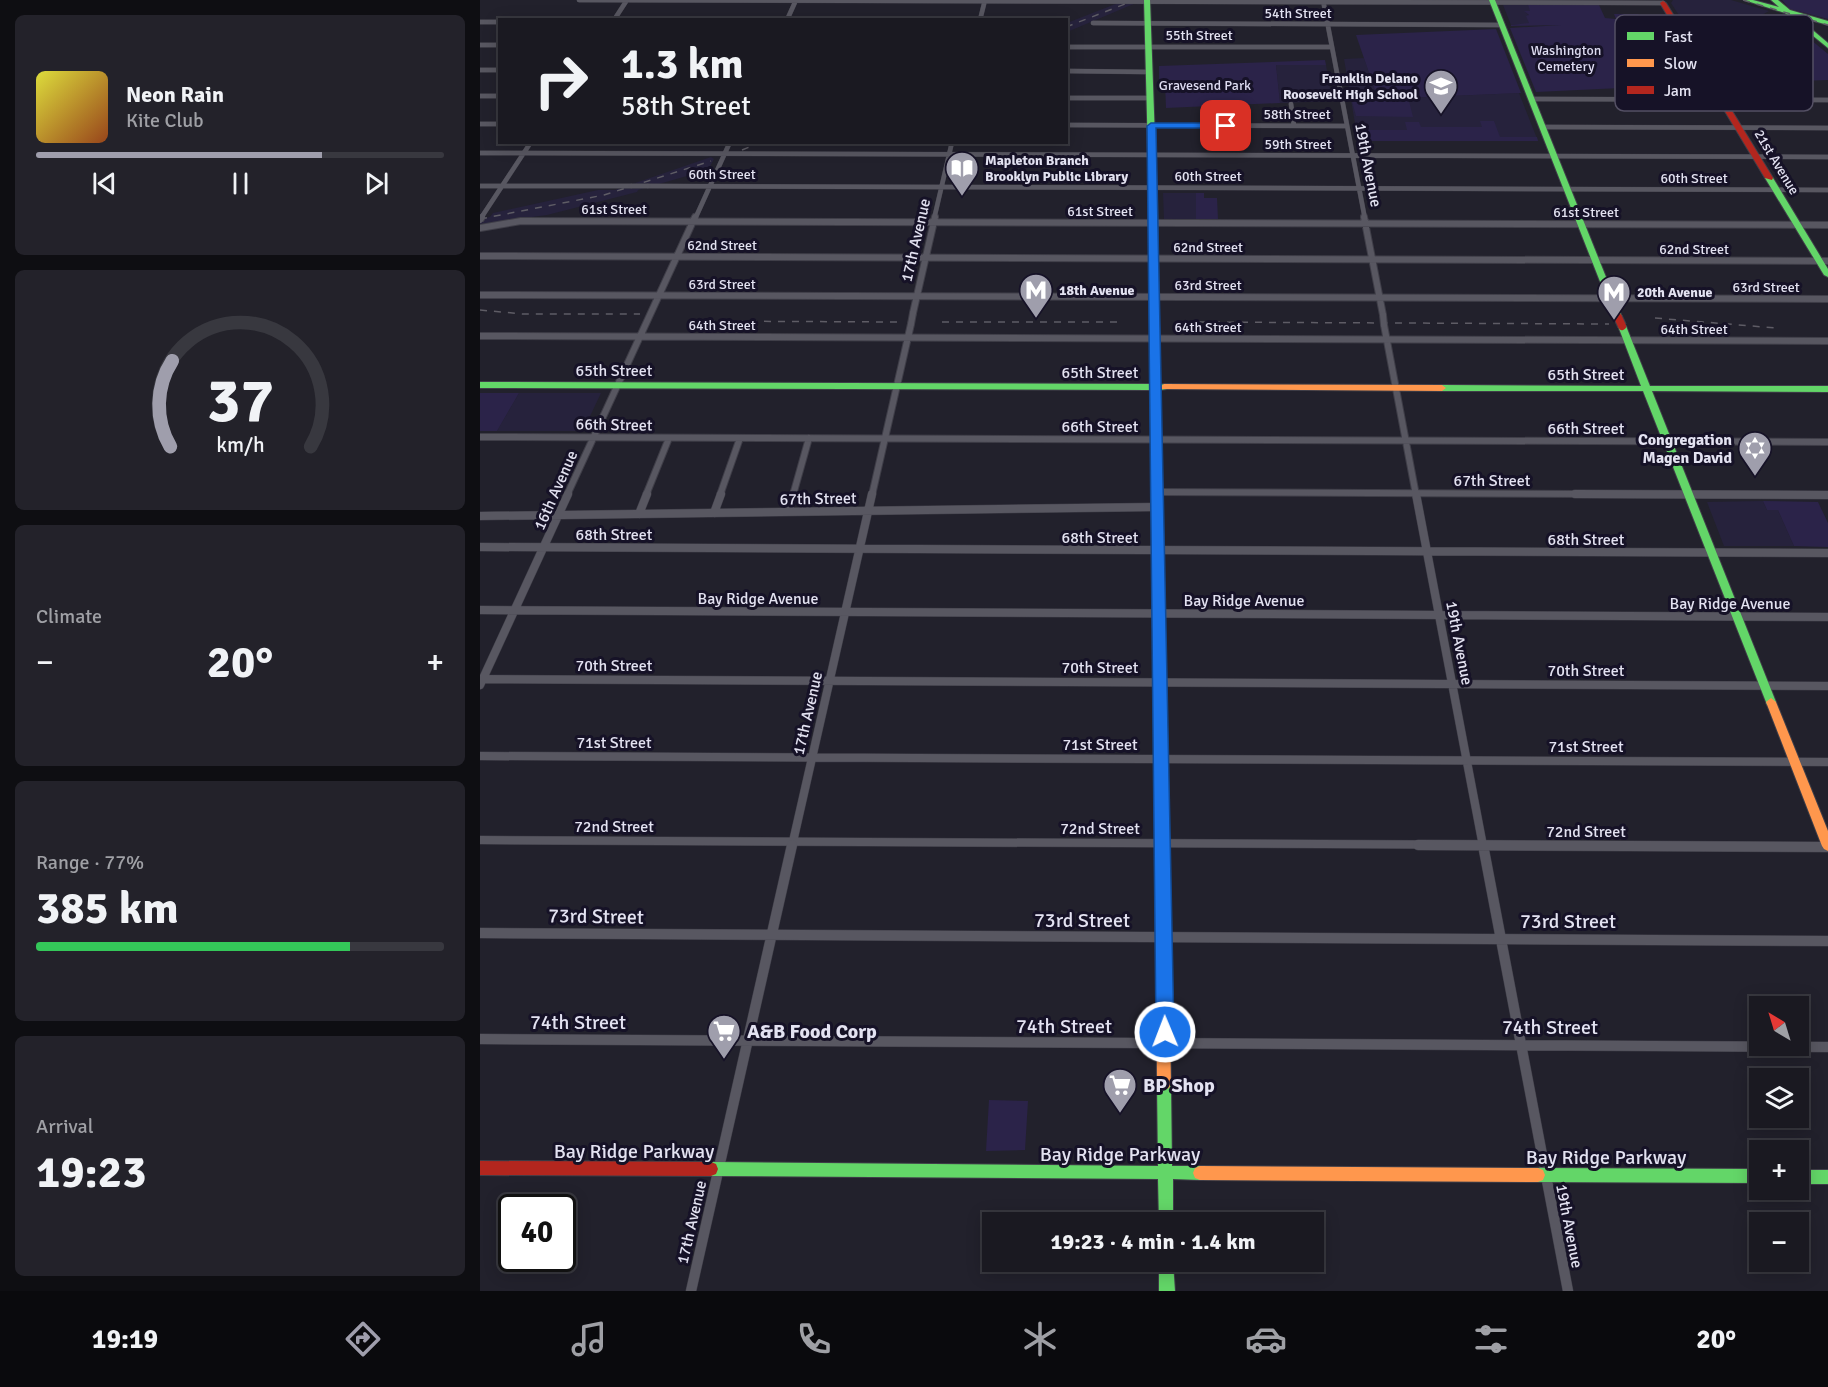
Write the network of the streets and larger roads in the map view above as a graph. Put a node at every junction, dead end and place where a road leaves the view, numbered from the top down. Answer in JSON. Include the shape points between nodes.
{"nodes":[{"id":1,"x":579,"y":0,"type":"edge"},
{"id":2,"x":627,"y":0,"type":"edge"},
{"id":3,"x":796,"y":0,"type":"edge"},
{"id":4,"x":1746,"y":0,"type":"edge"},
{"id":5,"x":1774,"y":0,"type":"edge"},
{"id":6,"x":985,"y":1,"type":"edge"},
{"id":7,"x":1132,"y":1,"type":"edge"},
{"id":8,"x":1147,"y":1,"type":"edge"},
{"id":9,"x":1323,"y":1,"type":"edge"},
{"id":10,"x":1493,"y":1,"type":"edge"},
{"id":11,"x":1659,"y":1,"type":"edge"},
{"id":12,"x":1785,"y":11,"type":"junction"},
{"id":13,"x":1668,"y":15,"type":"edge"},
{"id":14,"x":1790,"y":15,"type":"edge"},
{"id":15,"x":1799,"y":15,"type":"edge"},
{"id":16,"x":616,"y":18,"type":"edge"},
{"id":17,"x":788,"y":18,"type":"edge"},
{"id":18,"x":981,"y":18,"type":"edge"},
{"id":19,"x":1813,"y":19,"type":"edge"},
{"id":20,"x":480,"y":22,"type":"edge"},
{"id":21,"x":498,"y":22,"type":"edge"},
{"id":22,"x":1093,"y":23,"type":"dead end"},
{"id":23,"x":1828,"y":23,"type":"edge"},
{"id":24,"x":1148,"y":24,"type":"junction"},
{"id":25,"x":1328,"y":24,"type":"junction"},
{"id":26,"x":1502,"y":25,"type":"junction"},
{"id":27,"x":1813,"y":34,"type":"edge"},
{"id":28,"x":480,"y":45,"type":"edge"},
{"id":29,"x":498,"y":45,"type":"edge"},
{"id":30,"x":1828,"y":46,"type":"edge"},
{"id":31,"x":1068,"y":47,"type":"edge"},
{"id":32,"x":1149,"y":47,"type":"junction"},
{"id":33,"x":1332,"y":47,"type":"junction"},
{"id":34,"x":480,"y":70,"type":"edge"},
{"id":35,"x":498,"y":70,"type":"edge"},
{"id":36,"x":1068,"y":71,"type":"edge"},
{"id":37,"x":1150,"y":72,"type":"junction"},
{"id":38,"x":480,"y":96,"type":"edge"},
{"id":39,"x":498,"y":96,"type":"edge"},
{"id":40,"x":1068,"y":98,"type":"edge"},
{"id":41,"x":1150,"y":98,"type":"junction"},
{"id":42,"x":1532,"y":99,"type":"junction"},
{"id":43,"x":1615,"y":99,"type":"edge"},
{"id":44,"x":1813,"y":100,"type":"edge"},
{"id":45,"x":1828,"y":100,"type":"edge"},
{"id":46,"x":1291,"y":104,"type":"dead end"},
{"id":47,"x":1729,"y":111,"type":"edge"},
{"id":48,"x":480,"y":124,"type":"edge"},
{"id":49,"x":498,"y":124,"type":"edge"},
{"id":50,"x":1068,"y":125,"type":"edge"},
{"id":51,"x":1151,"y":126,"type":"junction"},
{"id":52,"x":1294,"y":126,"type":"junction"},
{"id":53,"x":1347,"y":126,"type":"junction"},
{"id":54,"x":1543,"y":127,"type":"junction"},
{"id":55,"x":1738,"y":127,"type":"junction"},
{"id":56,"x":1828,"y":128,"type":"edge"},
{"id":57,"x":530,"y":144,"type":"edge"},
{"id":58,"x":729,"y":144,"type":"edge"},
{"id":59,"x":952,"y":144,"type":"edge"},
{"id":60,"x":480,"y":153,"type":"edge"},
{"id":61,"x":524,"y":153,"type":"junction"},
{"id":62,"x":725,"y":154,"type":"junction"},
{"id":63,"x":949,"y":154,"type":"junction"},
{"id":64,"x":1152,"y":155,"type":"junction"},
{"id":65,"x":1352,"y":156,"type":"junction"},
{"id":66,"x":1555,"y":156,"type":"junction"},
{"id":67,"x":1757,"y":157,"type":"junction"},
{"id":68,"x":1828,"y":157,"type":"edge"},
{"id":69,"x":480,"y":186,"type":"edge"},
{"id":70,"x":503,"y":186,"type":"junction"},
{"id":71,"x":710,"y":186,"type":"junction"},
{"id":72,"x":942,"y":187,"type":"junction"},
{"id":73,"x":1153,"y":188,"type":"junction"},
{"id":74,"x":1359,"y":188,"type":"junction"},
{"id":75,"x":1568,"y":189,"type":"junction"},
{"id":76,"x":1776,"y":190,"type":"junction"},
{"id":77,"x":1828,"y":190,"type":"edge"},
{"id":78,"x":482,"y":216,"type":"edge"},
{"id":79,"x":694,"y":221,"type":"junction"},
{"id":80,"x":934,"y":222,"type":"junction"},
{"id":81,"x":1154,"y":223,"type":"junction"},
{"id":82,"x":1365,"y":224,"type":"junction"},
{"id":83,"x":1581,"y":224,"type":"junction"},
{"id":84,"x":1798,"y":225,"type":"junction"},
{"id":85,"x":1828,"y":225,"type":"edge"},
{"id":86,"x":480,"y":228,"type":"edge"},
{"id":87,"x":480,"y":256,"type":"edge"},
{"id":88,"x":678,"y":257,"type":"junction"},
{"id":89,"x":926,"y":258,"type":"junction"},
{"id":90,"x":1154,"y":259,"type":"junction"},
{"id":91,"x":1372,"y":260,"type":"junction"},
{"id":92,"x":1595,"y":260,"type":"junction"},
{"id":93,"x":1824,"y":261,"type":"edge"},
{"id":94,"x":1828,"y":275,"type":"edge"},
{"id":95,"x":480,"y":295,"type":"edge"},
{"id":96,"x":660,"y":296,"type":"junction"},
{"id":97,"x":917,"y":296,"type":"junction"},
{"id":98,"x":1155,"y":297,"type":"junction"},
{"id":99,"x":1379,"y":298,"type":"junction"},
{"id":100,"x":1611,"y":298,"type":"junction"},
{"id":101,"x":1828,"y":299,"type":"edge"},
{"id":102,"x":480,"y":336,"type":"edge"},
{"id":103,"x":641,"y":337,"type":"junction"},
{"id":104,"x":908,"y":338,"type":"junction"},
{"id":105,"x":1155,"y":339,"type":"junction"},
{"id":106,"x":1387,"y":340,"type":"junction"},
{"id":107,"x":1628,"y":340,"type":"junction"},
{"id":108,"x":1828,"y":341,"type":"edge"},
{"id":109,"x":480,"y":385,"type":"edge"},
{"id":110,"x":619,"y":385,"type":"junction"},
{"id":111,"x":897,"y":386,"type":"junction"},
{"id":112,"x":1156,"y":387,"type":"junction"},
{"id":113,"x":1395,"y":388,"type":"junction"},
{"id":114,"x":1647,"y":389,"type":"junction"},
{"id":115,"x":1828,"y":390,"type":"edge"},
{"id":116,"x":480,"y":437,"type":"edge"},
{"id":117,"x":594,"y":437,"type":"junction"},
{"id":118,"x":669,"y":438,"type":"junction"},
{"id":119,"x":740,"y":438,"type":"junction"},
{"id":120,"x":809,"y":438,"type":"junction"},
{"id":121,"x":885,"y":438,"type":"junction"},
{"id":122,"x":1156,"y":440,"type":"junction"},
{"id":123,"x":1407,"y":441,"type":"junction"},
{"id":124,"x":1668,"y":442,"type":"junction"},
{"id":125,"x":1828,"y":442,"type":"edge"},
{"id":126,"x":1157,"y":492,"type":"junction"},
{"id":127,"x":1415,"y":493,"type":"junction"},
{"id":128,"x":1689,"y":495,"type":"junction"},
{"id":129,"x":1828,"y":495,"type":"edge"},
{"id":130,"x":1157,"y":507,"type":"junction"},
{"id":131,"x":868,"y":511,"type":"junction"},
{"id":132,"x":788,"y":512,"type":"junction"},
{"id":133,"x":714,"y":513,"type":"junction"},
{"id":134,"x":639,"y":514,"type":"junction"},
{"id":135,"x":558,"y":515,"type":"junction"},
{"id":136,"x":480,"y":516,"type":"edge"},
{"id":137,"x":480,"y":547,"type":"edge"},
{"id":138,"x":544,"y":548,"type":"junction"},
{"id":139,"x":860,"y":549,"type":"junction"},
{"id":140,"x":1157,"y":550,"type":"junction"},
{"id":141,"x":1428,"y":552,"type":"junction"},
{"id":142,"x":1712,"y":553,"type":"junction"},
{"id":143,"x":1828,"y":553,"type":"edge"},
{"id":144,"x":480,"y":610,"type":"edge"},
{"id":145,"x":516,"y":610,"type":"junction"},
{"id":146,"x":845,"y":612,"type":"junction"},
{"id":147,"x":1158,"y":613,"type":"junction"},
{"id":148,"x":1440,"y":615,"type":"junction"},
{"id":149,"x":1737,"y":616,"type":"junction"},
{"id":150,"x":1828,"y":617,"type":"edge"},
{"id":151,"x":481,"y":681,"type":"edge"},
{"id":152,"x":830,"y":681,"type":"junction"},
{"id":153,"x":1159,"y":682,"type":"junction"},
{"id":154,"x":1453,"y":684,"type":"junction"},
{"id":155,"x":1764,"y":685,"type":"junction"},
{"id":156,"x":1828,"y":686,"type":"edge"},
{"id":157,"x":480,"y":756,"type":"edge"},
{"id":158,"x":812,"y":758,"type":"junction"},
{"id":159,"x":1160,"y":759,"type":"junction"},
{"id":160,"x":1466,"y":760,"type":"junction"},
{"id":161,"x":1794,"y":762,"type":"junction"},
{"id":162,"x":1828,"y":762,"type":"edge"},
{"id":163,"x":480,"y":840,"type":"edge"},
{"id":164,"x":793,"y":842,"type":"junction"},
{"id":165,"x":1162,"y":844,"type":"junction"},
{"id":166,"x":1483,"y":846,"type":"junction"},
{"id":167,"x":1828,"y":847,"type":"edge"},
{"id":168,"x":480,"y":933,"type":"edge"},
{"id":169,"x":771,"y":936,"type":"junction"},
{"id":170,"x":1164,"y":938,"type":"junction"},
{"id":171,"x":1499,"y":939,"type":"junction"},
{"id":172,"x":1828,"y":941,"type":"edge"},
{"id":173,"x":480,"y":1039,"type":"edge"},
{"id":174,"x":748,"y":1041,"type":"junction"},
{"id":175,"x":1165,"y":1044,"type":"junction"},
{"id":176,"x":1519,"y":1044,"type":"junction"},
{"id":177,"x":1828,"y":1047,"type":"edge"},
{"id":178,"x":480,"y":1168,"type":"edge"},
{"id":179,"x":718,"y":1170,"type":"junction"},
{"id":180,"x":1166,"y":1172,"type":"junction"},
{"id":181,"x":1545,"y":1174,"type":"junction"},
{"id":182,"x":1749,"y":1176,"type":"edge"},
{"id":183,"x":1809,"y":1177,"type":"edge"},
{"id":184,"x":1828,"y":1177,"type":"edge"},
{"id":185,"x":1166,"y":1212,"type":"edge"},
{"id":186,"x":1166,"y":1272,"type":"edge"},
{"id":187,"x":691,"y":1291,"type":"edge"},
{"id":188,"x":1167,"y":1291,"type":"edge"},
{"id":189,"x":1568,"y":1291,"type":"edge"}],
"edges":[{"from":1,"to":2,"type":"street"},
{"from":2,"to":3,"type":"street"},
{"from":2,"to":16,"type":"street"},
{"from":3,"to":6,"type":"street"},
{"from":3,"to":17,"type":"street"},
{"from":4,"to":12,"type":"street"},
{"from":5,"to":12,"type":"street"},
{"from":6,"to":7,"type":"street"},
{"from":6,"to":18,"type":"street"},
{"from":7,"to":8,"type":"street"},
{"from":8,"to":9,"type":"street"},
{"from":8,"to":24,"type":"street"},
{"from":9,"to":10,"type":"street"},
{"from":9,"to":25,"type":"street","name":"19th Avenue"},
{"from":10,"to":11,"type":"street"},
{"from":10,"to":26,"type":"street"},
{"from":11,"to":13,"type":"street","name":"21st Avenue"},
{"from":12,"to":14,"type":"street"},
{"from":12,"to":15,"type":"street"},
{"from":19,"to":23,"type":"street"},
{"from":20,"to":21,"type":"street"},
{"from":22,"to":24,"type":"street","name":"54th Street"},
{"from":24,"to":25,"type":"street","name":"54th Street"},
{"from":24,"to":32,"type":"street"},
{"from":25,"to":26,"type":"street","name":"54th Street"},
{"from":25,"to":33,"type":"street","name":"19th Avenue"},
{"from":26,"to":42,"type":"street"},
{"from":27,"to":30,"type":"street"},
{"from":28,"to":29,"type":"street"},
{"from":31,"to":32,"type":"street","name":"55th Street"},
{"from":32,"to":33,"type":"street","name":"55th Street"},
{"from":32,"to":37,"type":"street"},
{"from":33,"to":53,"type":"street","name":"19th Avenue"},
{"from":34,"to":35,"type":"street"},
{"from":36,"to":37,"type":"street"},
{"from":37,"to":41,"type":"street"},
{"from":38,"to":39,"type":"street"},
{"from":40,"to":41,"type":"street"},
{"from":41,"to":51,"type":"street"},
{"from":42,"to":43,"type":"street"},
{"from":42,"to":54,"type":"street"},
{"from":44,"to":45,"type":"street"},
{"from":46,"to":52,"type":"street"},
{"from":47,"to":55,"type":"street","name":"21st Avenue"},
{"from":48,"to":49,"type":"street"},
{"from":50,"to":51,"type":"street","name":"58th Street"},
{"from":51,"to":52,"type":"street","name":"58th Street"},
{"from":51,"to":64,"type":"street"},
{"from":52,"to":53,"type":"street","name":"58th Street"},
{"from":53,"to":65,"type":"street","name":"19th Avenue"},
{"from":54,"to":55,"type":"street"},
{"from":54,"to":66,"type":"street"},
{"from":55,"to":56,"type":"street"},
{"from":55,"to":67,"type":"street","name":"21st Avenue"},
{"from":57,"to":61,"type":"street"},
{"from":58,"to":62,"type":"street","name":"16th Avenue"},
{"from":59,"to":63,"type":"street","name":"17th Avenue"},
{"from":60,"to":61,"type":"street","name":"59th Street"},
{"from":61,"to":62,"type":"street","name":"59th Street"},
{"from":61,"to":70,"type":"street"},
{"from":62,"to":63,"type":"street","name":"59th Street"},
{"from":62,"to":71,"type":"street","name":"16th Avenue"},
{"from":63,"to":64,"type":"street","name":"59th Street"},
{"from":63,"to":72,"type":"street","name":"17th Avenue"},
{"from":64,"to":65,"type":"street","name":"59th Street"},
{"from":64,"to":73,"type":"street"},
{"from":65,"to":66,"type":"street","name":"59th Street"},
{"from":65,"to":74,"type":"street","name":"19th Avenue"},
{"from":66,"to":67,"type":"street","name":"59th Street"},
{"from":66,"to":75,"type":"street"},
{"from":67,"to":68,"type":"street","name":"59th Street"},
{"from":67,"to":76,"type":"street","name":"21st Avenue"},
{"from":69,"to":70,"type":"street","name":"60th Street"},
{"from":70,"to":71,"type":"street","name":"60th Street","bridge":true},
{"from":70,"to":78,"type":"street"},
{"from":71,"to":72,"type":"street","name":"60th Street"},
{"from":71,"to":79,"type":"street","name":"16th Avenue"},
{"from":72,"to":73,"type":"street","name":"60th Street"},
{"from":72,"to":80,"type":"street","name":"17th Avenue"},
{"from":73,"to":74,"type":"street","name":"60th Street"},
{"from":73,"to":81,"type":"street"},
{"from":74,"to":75,"type":"street","name":"60th Street"},
{"from":74,"to":82,"type":"street","name":"19th Avenue"},
{"from":75,"to":76,"type":"street","name":"60th Street"},
{"from":75,"to":83,"type":"street"},
{"from":76,"to":77,"type":"street","name":"60th Street"},
{"from":76,"to":84,"type":"street","name":"21st Avenue"},
{"from":79,"to":80,"type":"street","name":"61st Street"},
{"from":79,"to":86,"type":"street","name":"61st Street","via":[[521,221]]},
{"from":79,"to":88,"type":"street","name":"16th Avenue"},
{"from":80,"to":81,"type":"street","name":"61st Street"},
{"from":80,"to":89,"type":"street","name":"17th Avenue"},
{"from":81,"to":82,"type":"street","name":"61st Street"},
{"from":81,"to":90,"type":"street"},
{"from":82,"to":83,"type":"street","name":"61st Street"},
{"from":82,"to":91,"type":"street","name":"19th Avenue"},
{"from":83,"to":84,"type":"street","name":"61st Street"},
{"from":83,"to":92,"type":"street"},
{"from":84,"to":85,"type":"street","name":"61st Street"},
{"from":84,"to":93,"type":"street","name":"21st Avenue"},
{"from":87,"to":88,"type":"street","name":"62nd Street"},
{"from":88,"to":89,"type":"street","name":"62nd Street"},
{"from":88,"to":96,"type":"street","name":"16th Avenue"},
{"from":89,"to":90,"type":"street","name":"62nd Street"},
{"from":89,"to":97,"type":"street","name":"17th Avenue"},
{"from":90,"to":91,"type":"street","name":"62nd Street"},
{"from":90,"to":98,"type":"street"},
{"from":91,"to":92,"type":"street","name":"62nd Street"},
{"from":91,"to":99,"type":"street","name":"19th Avenue"},
{"from":92,"to":93,"type":"street","name":"62nd Street"},
{"from":92,"to":100,"type":"street"},
{"from":93,"to":94,"type":"street","name":"21st Avenue"},
{"from":95,"to":96,"type":"street","name":"63rd Street"},
{"from":96,"to":97,"type":"street","name":"63rd Street"},
{"from":96,"to":103,"type":"street","name":"16th Avenue"},
{"from":97,"to":98,"type":"street","name":"63rd Street"},
{"from":97,"to":104,"type":"street","name":"17th Avenue","bridge":true},
{"from":98,"to":99,"type":"street","name":"63rd Street"},
{"from":98,"to":105,"type":"street"},
{"from":99,"to":100,"type":"street","name":"63rd Street"},
{"from":99,"to":106,"type":"street","name":"19th Avenue","bridge":true},
{"from":100,"to":101,"type":"street","name":"63rd Street"},
{"from":100,"to":107,"type":"street"},
{"from":102,"to":103,"type":"street","name":"64th Street"},
{"from":103,"to":104,"type":"street","name":"64th Street"},
{"from":103,"to":110,"type":"street","name":"16th Avenue"},
{"from":104,"to":105,"type":"street","name":"64th Street"},
{"from":104,"to":111,"type":"street","name":"17th Avenue"},
{"from":105,"to":106,"type":"street","name":"64th Street"},
{"from":105,"to":112,"type":"street"},
{"from":106,"to":107,"type":"street","name":"64th Street"},
{"from":106,"to":113,"type":"street","name":"19th Avenue"},
{"from":107,"to":108,"type":"street","name":"64th Street"},
{"from":107,"to":114,"type":"street"},
{"from":109,"to":110,"type":"street","name":"65th Street"},
{"from":110,"to":111,"type":"street","name":"65th Street"},
{"from":110,"to":117,"type":"street","name":"16th Avenue"},
{"from":111,"to":112,"type":"street","name":"65th Street"},
{"from":111,"to":121,"type":"street","name":"17th Avenue"},
{"from":112,"to":113,"type":"street","name":"65th Street"},
{"from":112,"to":122,"type":"street"},
{"from":113,"to":114,"type":"street","name":"65th Street"},
{"from":113,"to":123,"type":"street","name":"19th Avenue"},
{"from":114,"to":115,"type":"street","name":"65th Street"},
{"from":114,"to":124,"type":"street"},
{"from":116,"to":117,"type":"street","name":"66th Street"},
{"from":117,"to":118,"type":"street","name":"66th Street"},
{"from":117,"to":135,"type":"street","name":"16th Avenue"},
{"from":118,"to":119,"type":"street","name":"66th Street"},
{"from":118,"to":134,"type":"street"},
{"from":119,"to":120,"type":"street","name":"66th Street"},
{"from":119,"to":133,"type":"street"},
{"from":120,"to":121,"type":"street","name":"66th Street"},
{"from":120,"to":132,"type":"street"},
{"from":121,"to":122,"type":"street","name":"66th Street"},
{"from":121,"to":131,"type":"street","name":"17th Avenue"},
{"from":122,"to":123,"type":"street","name":"66th Street"},
{"from":122,"to":126,"type":"street"},
{"from":123,"to":124,"type":"street","name":"66th Street"},
{"from":123,"to":127,"type":"street","name":"19th Avenue"},
{"from":124,"to":125,"type":"street","name":"66th Street"},
{"from":124,"to":128,"type":"street"},
{"from":126,"to":127,"type":"street","name":"67th Street"},
{"from":126,"to":130,"type":"street"},
{"from":127,"to":128,"type":"street","name":"67th Street"},
{"from":127,"to":141,"type":"street","name":"19th Avenue"},
{"from":128,"to":129,"type":"street","name":"67th Street"},
{"from":128,"to":142,"type":"street"},
{"from":130,"to":131,"type":"street","name":"67th Street"},
{"from":130,"to":140,"type":"street"},
{"from":131,"to":132,"type":"street","name":"67th Street"},
{"from":131,"to":139,"type":"street","name":"17th Avenue"},
{"from":132,"to":133,"type":"street","name":"67th Street"},
{"from":133,"to":134,"type":"street","name":"67th Street"},
{"from":134,"to":135,"type":"street","name":"67th Street"},
{"from":135,"to":136,"type":"street","name":"67th Street"},
{"from":135,"to":138,"type":"street","name":"16th Avenue"},
{"from":137,"to":138,"type":"street","name":"68th Street"},
{"from":138,"to":139,"type":"street","name":"68th Street"},
{"from":138,"to":145,"type":"street","name":"16th Avenue"},
{"from":139,"to":140,"type":"street","name":"68th Street"},
{"from":139,"to":146,"type":"street","name":"17th Avenue"},
{"from":140,"to":141,"type":"street","name":"68th Street"},
{"from":140,"to":147,"type":"street"},
{"from":141,"to":142,"type":"street","name":"68th Street"},
{"from":141,"to":148,"type":"street","name":"19th Avenue"},
{"from":142,"to":143,"type":"street","name":"68th Street"},
{"from":142,"to":149,"type":"street"},
{"from":144,"to":145,"type":"street","name":"Bay Ridge Avenue"},
{"from":145,"to":146,"type":"street","name":"Bay Ridge Avenue"},
{"from":145,"to":151,"type":"street","name":"16th Avenue"},
{"from":146,"to":147,"type":"street","name":"Bay Ridge Avenue"},
{"from":146,"to":152,"type":"street","name":"17th Avenue"},
{"from":147,"to":148,"type":"street","name":"Bay Ridge Avenue"},
{"from":147,"to":153,"type":"street"},
{"from":148,"to":149,"type":"street","name":"Bay Ridge Avenue"},
{"from":148,"to":154,"type":"street","name":"19th Avenue"},
{"from":149,"to":150,"type":"street","name":"Bay Ridge Avenue"},
{"from":149,"to":155,"type":"street"},
{"from":151,"to":152,"type":"street","name":"70th Street"},
{"from":152,"to":153,"type":"street","name":"70th Street"},
{"from":152,"to":158,"type":"street","name":"17th Avenue"},
{"from":153,"to":154,"type":"street","name":"70th Street"},
{"from":153,"to":159,"type":"street"},
{"from":154,"to":155,"type":"street","name":"70th Street"},
{"from":154,"to":160,"type":"street","name":"19th Avenue"},
{"from":155,"to":156,"type":"street","name":"70th Street"},
{"from":155,"to":161,"type":"street"},
{"from":157,"to":158,"type":"street","name":"71st Street"},
{"from":158,"to":159,"type":"street","name":"71st Street"},
{"from":158,"to":164,"type":"street","name":"17th Avenue"},
{"from":159,"to":160,"type":"street","name":"71st Street"},
{"from":159,"to":165,"type":"street"},
{"from":160,"to":161,"type":"street","name":"71st Street"},
{"from":160,"to":166,"type":"street","name":"19th Avenue"},
{"from":161,"to":162,"type":"street","name":"71st Street"},
{"from":161,"to":167,"type":"street"},
{"from":163,"to":164,"type":"street","name":"72nd Street"},
{"from":164,"to":165,"type":"street","name":"72nd Street"},
{"from":164,"to":169,"type":"street","name":"17th Avenue"},
{"from":165,"to":166,"type":"street","name":"72nd Street"},
{"from":165,"to":170,"type":"street"},
{"from":166,"to":167,"type":"street","name":"72nd Street"},
{"from":166,"to":171,"type":"street","name":"19th Avenue"},
{"from":168,"to":169,"type":"street","name":"73rd Street"},
{"from":169,"to":170,"type":"street","name":"73rd Street"},
{"from":169,"to":174,"type":"street","name":"17th Avenue"},
{"from":170,"to":171,"type":"street","name":"73rd Street"},
{"from":170,"to":175,"type":"street"},
{"from":171,"to":172,"type":"street","name":"73rd Street"},
{"from":171,"to":176,"type":"street","name":"19th Avenue"},
{"from":173,"to":174,"type":"street","name":"74th Street"},
{"from":174,"to":175,"type":"street","name":"74th Street"},
{"from":174,"to":179,"type":"street","name":"17th Avenue"},
{"from":175,"to":176,"type":"street","name":"74th Street"},
{"from":175,"to":180,"type":"street"},
{"from":176,"to":177,"type":"street","name":"74th Street"},
{"from":176,"to":181,"type":"street","name":"19th Avenue"},
{"from":178,"to":179,"type":"street","name":"Bay Ridge Parkway"},
{"from":179,"to":180,"type":"street","name":"Bay Ridge Parkway"},
{"from":179,"to":187,"type":"street","name":"17th Avenue"},
{"from":180,"to":181,"type":"street","name":"Bay Ridge Parkway"},
{"from":180,"to":185,"type":"street"},
{"from":181,"to":182,"type":"street","name":"Bay Ridge Parkway"},
{"from":181,"to":189,"type":"street","name":"19th Avenue"},
{"from":183,"to":184,"type":"street"},
{"from":186,"to":188,"type":"street"}]}
